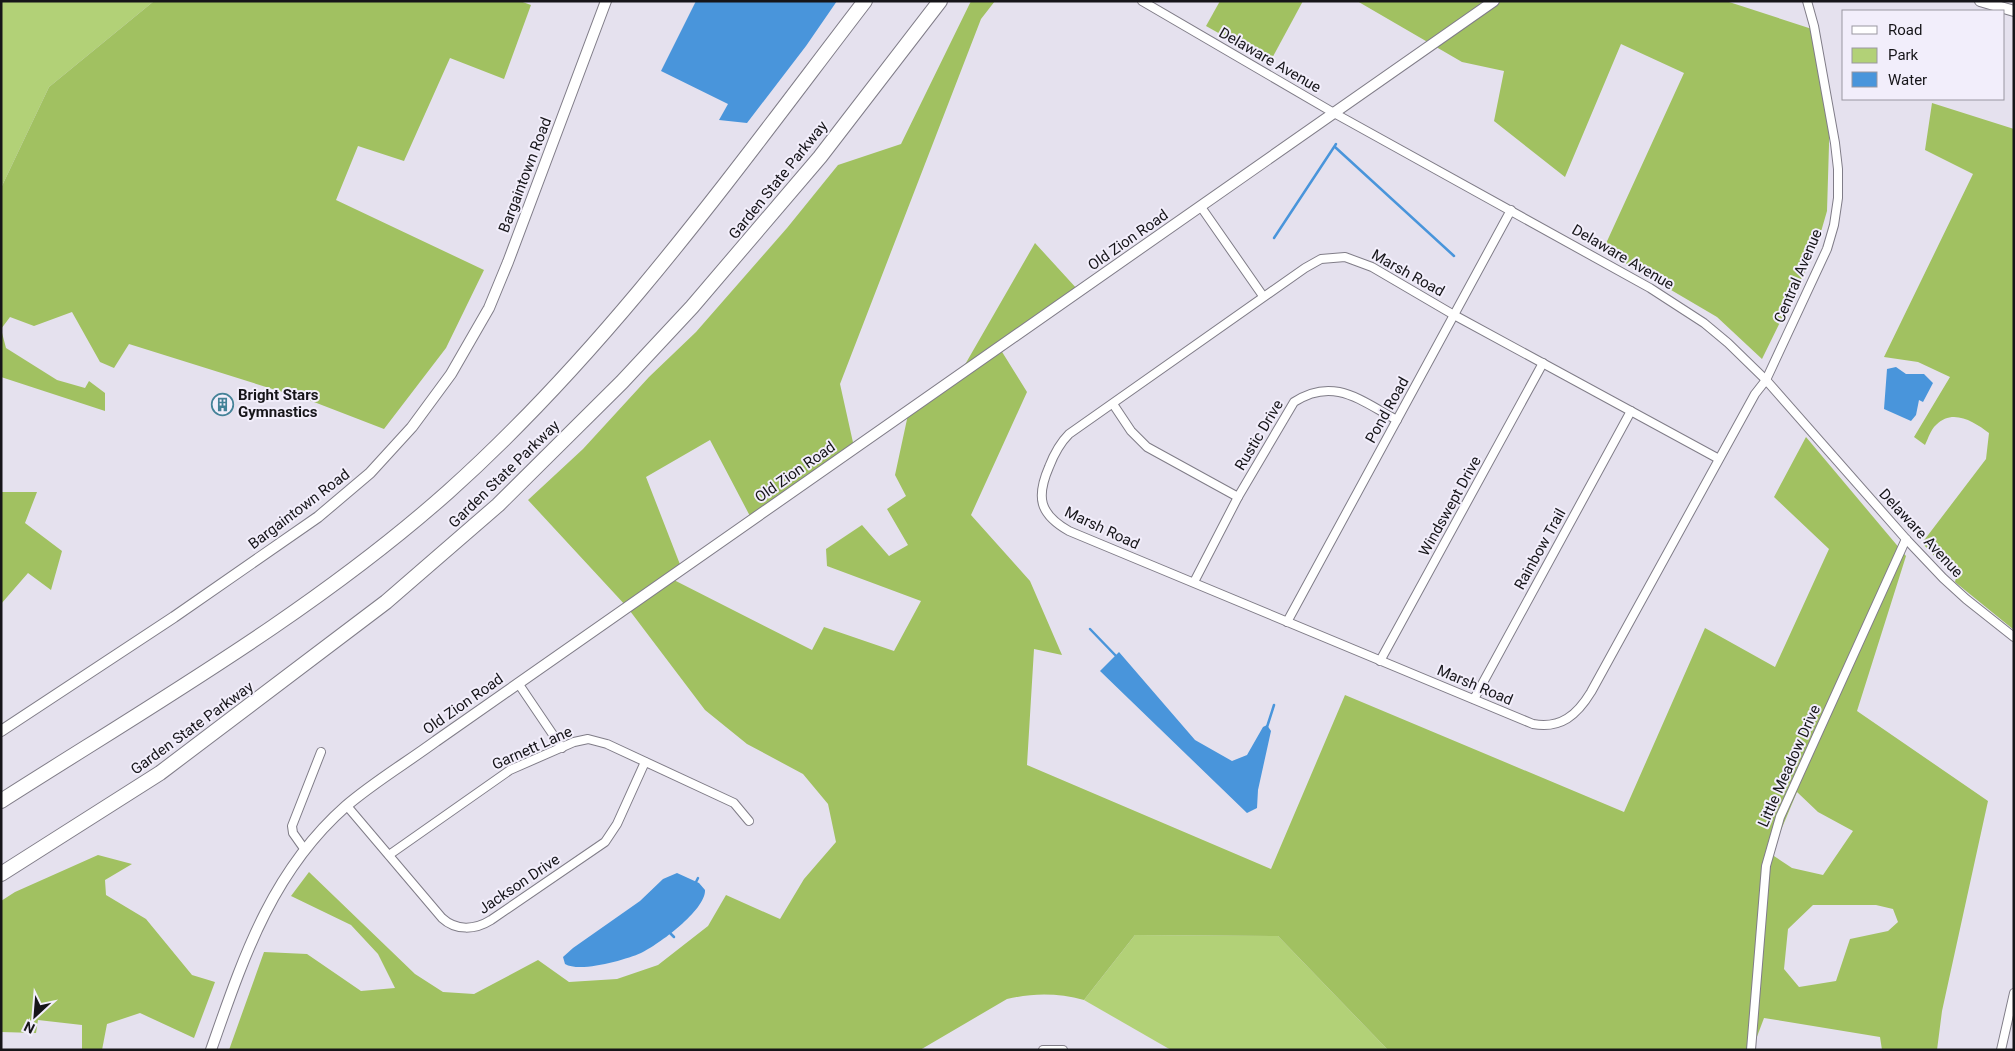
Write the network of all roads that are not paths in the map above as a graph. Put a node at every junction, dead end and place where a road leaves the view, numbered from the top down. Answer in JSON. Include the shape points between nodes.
{"nodes":[{"id":1,"x":606,"y":1,"type":"edge"},
{"id":2,"x":865,"y":1,"type":"edge"},
{"id":3,"x":940,"y":1,"type":"edge"},
{"id":4,"x":1142,"y":1,"type":"edge"},
{"id":5,"x":1494,"y":1,"type":"edge"},
{"id":6,"x":1807,"y":1,"type":"edge"},
{"id":7,"x":1982,"y":2,"type":"edge"},
{"id":8,"x":2014,"y":11,"type":"edge"},
{"id":9,"x":1334,"y":113,"type":"junction"},
{"id":10,"x":1201,"y":207,"type":"junction"},
{"id":11,"x":1511,"y":210,"type":"junction"},
{"id":12,"x":1263,"y":296,"type":"junction"},
{"id":13,"x":1454,"y":315,"type":"junction"},
{"id":14,"x":1543,"y":363,"type":"junction"},
{"id":15,"x":1766,"y":380,"type":"junction"},
{"id":16,"x":1113,"y":404,"type":"junction"},
{"id":17,"x":1631,"y":412,"type":"junction"},
{"id":18,"x":1397,"y":420,"type":"junction"},
{"id":19,"x":1719,"y":459,"type":"junction"},
{"id":20,"x":1238,"y":497,"type":"junction"},
{"id":21,"x":1906,"y":539,"type":"junction"},
{"id":22,"x":1194,"y":582,"type":"junction"},
{"id":23,"x":1287,"y":622,"type":"junction"},
{"id":24,"x":2014,"y":637,"type":"edge"},
{"id":25,"x":1380,"y":661,"type":"junction"},
{"id":26,"x":518,"y":683,"type":"junction"},
{"id":27,"x":1474,"y":699,"type":"junction"},
{"id":28,"x":1,"y":731,"type":"edge"},
{"id":29,"x":562,"y":748,"type":"junction"},
{"id":30,"x":321,"y":752,"type":"dead end"},
{"id":31,"x":645,"y":762,"type":"junction"},
{"id":32,"x":1,"y":801,"type":"edge"},
{"id":33,"x":347,"y":806,"type":"junction"},
{"id":34,"x":749,"y":821,"type":"dead end"},
{"id":35,"x":305,"y":850,"type":"junction"},
{"id":36,"x":389,"y":855,"type":"junction"},
{"id":37,"x":1,"y":874,"type":"edge"},
{"id":38,"x":2014,"y":993,"type":"edge"},
{"id":39,"x":211,"y":1050,"type":"edge"},
{"id":40,"x":1042,"y":1050,"type":"edge"},
{"id":41,"x":1063,"y":1050,"type":"edge"},
{"id":42,"x":1751,"y":1050,"type":"edge"},
{"id":43,"x":2001,"y":1050,"type":"edge"}],
"edges":[{"from":1,"to":28,"type":"street","name":"Bargaintown Road","via":[[489,308],[452,374],[412,428],[370,473],[324,512],[174,617]]},
{"from":2,"to":32,"type":"highway","name":"Garden State Parkway","via":[[661,266],[605,333],[491,453],[395,537],[341,578],[208,669]]},
{"from":3,"to":37,"type":"highway","name":"Garden State Parkway","via":[[820,157],[712,284],[622,382],[510,493],[394,596],[294,673],[160,773]]},
{"from":4,"to":9,"type":"street","name":"Delaware Avenue"},
{"from":5,"to":9,"type":"street","name":"Old Zion Road"},
{"from":6,"to":15,"type":"street","name":"Central Avenue","via":[[1836,151],[1837,205],[1827,248]]},
{"from":7,"to":8,"type":"street"},
{"from":9,"to":10,"type":"street","name":"Old Zion Road"},
{"from":9,"to":11,"type":"street","name":"Delaware Avenue"},
{"from":10,"to":12,"type":"street"},
{"from":10,"to":26,"type":"street","name":"Old Zion Road"},
{"from":11,"to":13,"type":"street","name":"Pond Road"},
{"from":11,"to":15,"type":"street","name":"Delaware Avenue","via":[[1676,304],[1728,342]]},
{"from":12,"to":13,"type":"street","name":"Marsh Road","via":[[1320,259],[1345,257],[1372,267]]},
{"from":12,"to":16,"type":"street","name":"Marsh Road"},
{"from":13,"to":14,"type":"street","name":"Marsh Road"},
{"from":13,"to":18,"type":"street","name":"Pond Road"},
{"from":14,"to":17,"type":"street","name":"Marsh Road"},
{"from":14,"to":25,"type":"street","name":"Windswept Drive"},
{"from":15,"to":19,"type":"street","name":"Marsh Road"},
{"from":15,"to":21,"type":"street","name":"Delaware Avenue"},
{"from":16,"to":20,"type":"street","via":[[1131,431],[1147,446]]},
{"from":16,"to":22,"type":"street","name":"Marsh Road","via":[[1068,434],[1058,446],[1040,490],[1044,508],[1051,519],[1069,531]]},
{"from":17,"to":19,"type":"street","name":"Marsh Road"},
{"from":17,"to":27,"type":"street","name":"Rainbow Trail"},
{"from":18,"to":20,"type":"street","name":"Rustic Drive","via":[[1334,389],[1308,393],[1294,402],[1282,419]]},
{"from":18,"to":23,"type":"street","name":"Pond Road"},
{"from":19,"to":27,"type":"street","name":"Marsh Road","via":[[1580,709],[1562,722],[1544,726]]},
{"from":20,"to":22,"type":"street","name":"Rustic Drive"},
{"from":21,"to":24,"type":"street","name":"Delaware Avenue","via":[[1966,599]]},
{"from":21,"to":42,"type":"street","name":"Little Meadow Drive","via":[[1772,837],[1766,866]]},
{"from":22,"to":23,"type":"street","name":"Marsh Road"},
{"from":23,"to":25,"type":"street","name":"Marsh Road"},
{"from":25,"to":27,"type":"street","name":"Marsh Road"},
{"from":26,"to":29,"type":"street"},
{"from":26,"to":33,"type":"street","name":"Old Zion Road"},
{"from":29,"to":31,"type":"street","name":"Garnett Lane","via":[[578,741],[593,740]]},
{"from":29,"to":36,"type":"street","name":"Garnett Lane","via":[[501,775]]},
{"from":30,"to":35,"type":"street","via":[[292,826]]},
{"from":31,"to":34,"type":"street","name":"Garnett Lane","via":[[734,803]]},
{"from":31,"to":36,"type":"street","name":"Jackson Drive","via":[[612,834],[605,842],[479,926],[460,927],[444,920]]},
{"from":33,"to":35,"type":"street","name":"Old Zion Road"},
{"from":33,"to":36,"type":"street","name":"Jackson Drive"},
{"from":35,"to":39,"type":"street","name":"Old Zion Road","via":[[262,917]]},
{"from":38,"to":43,"type":"street"},
{"from":40,"to":41,"type":"street"}]}
